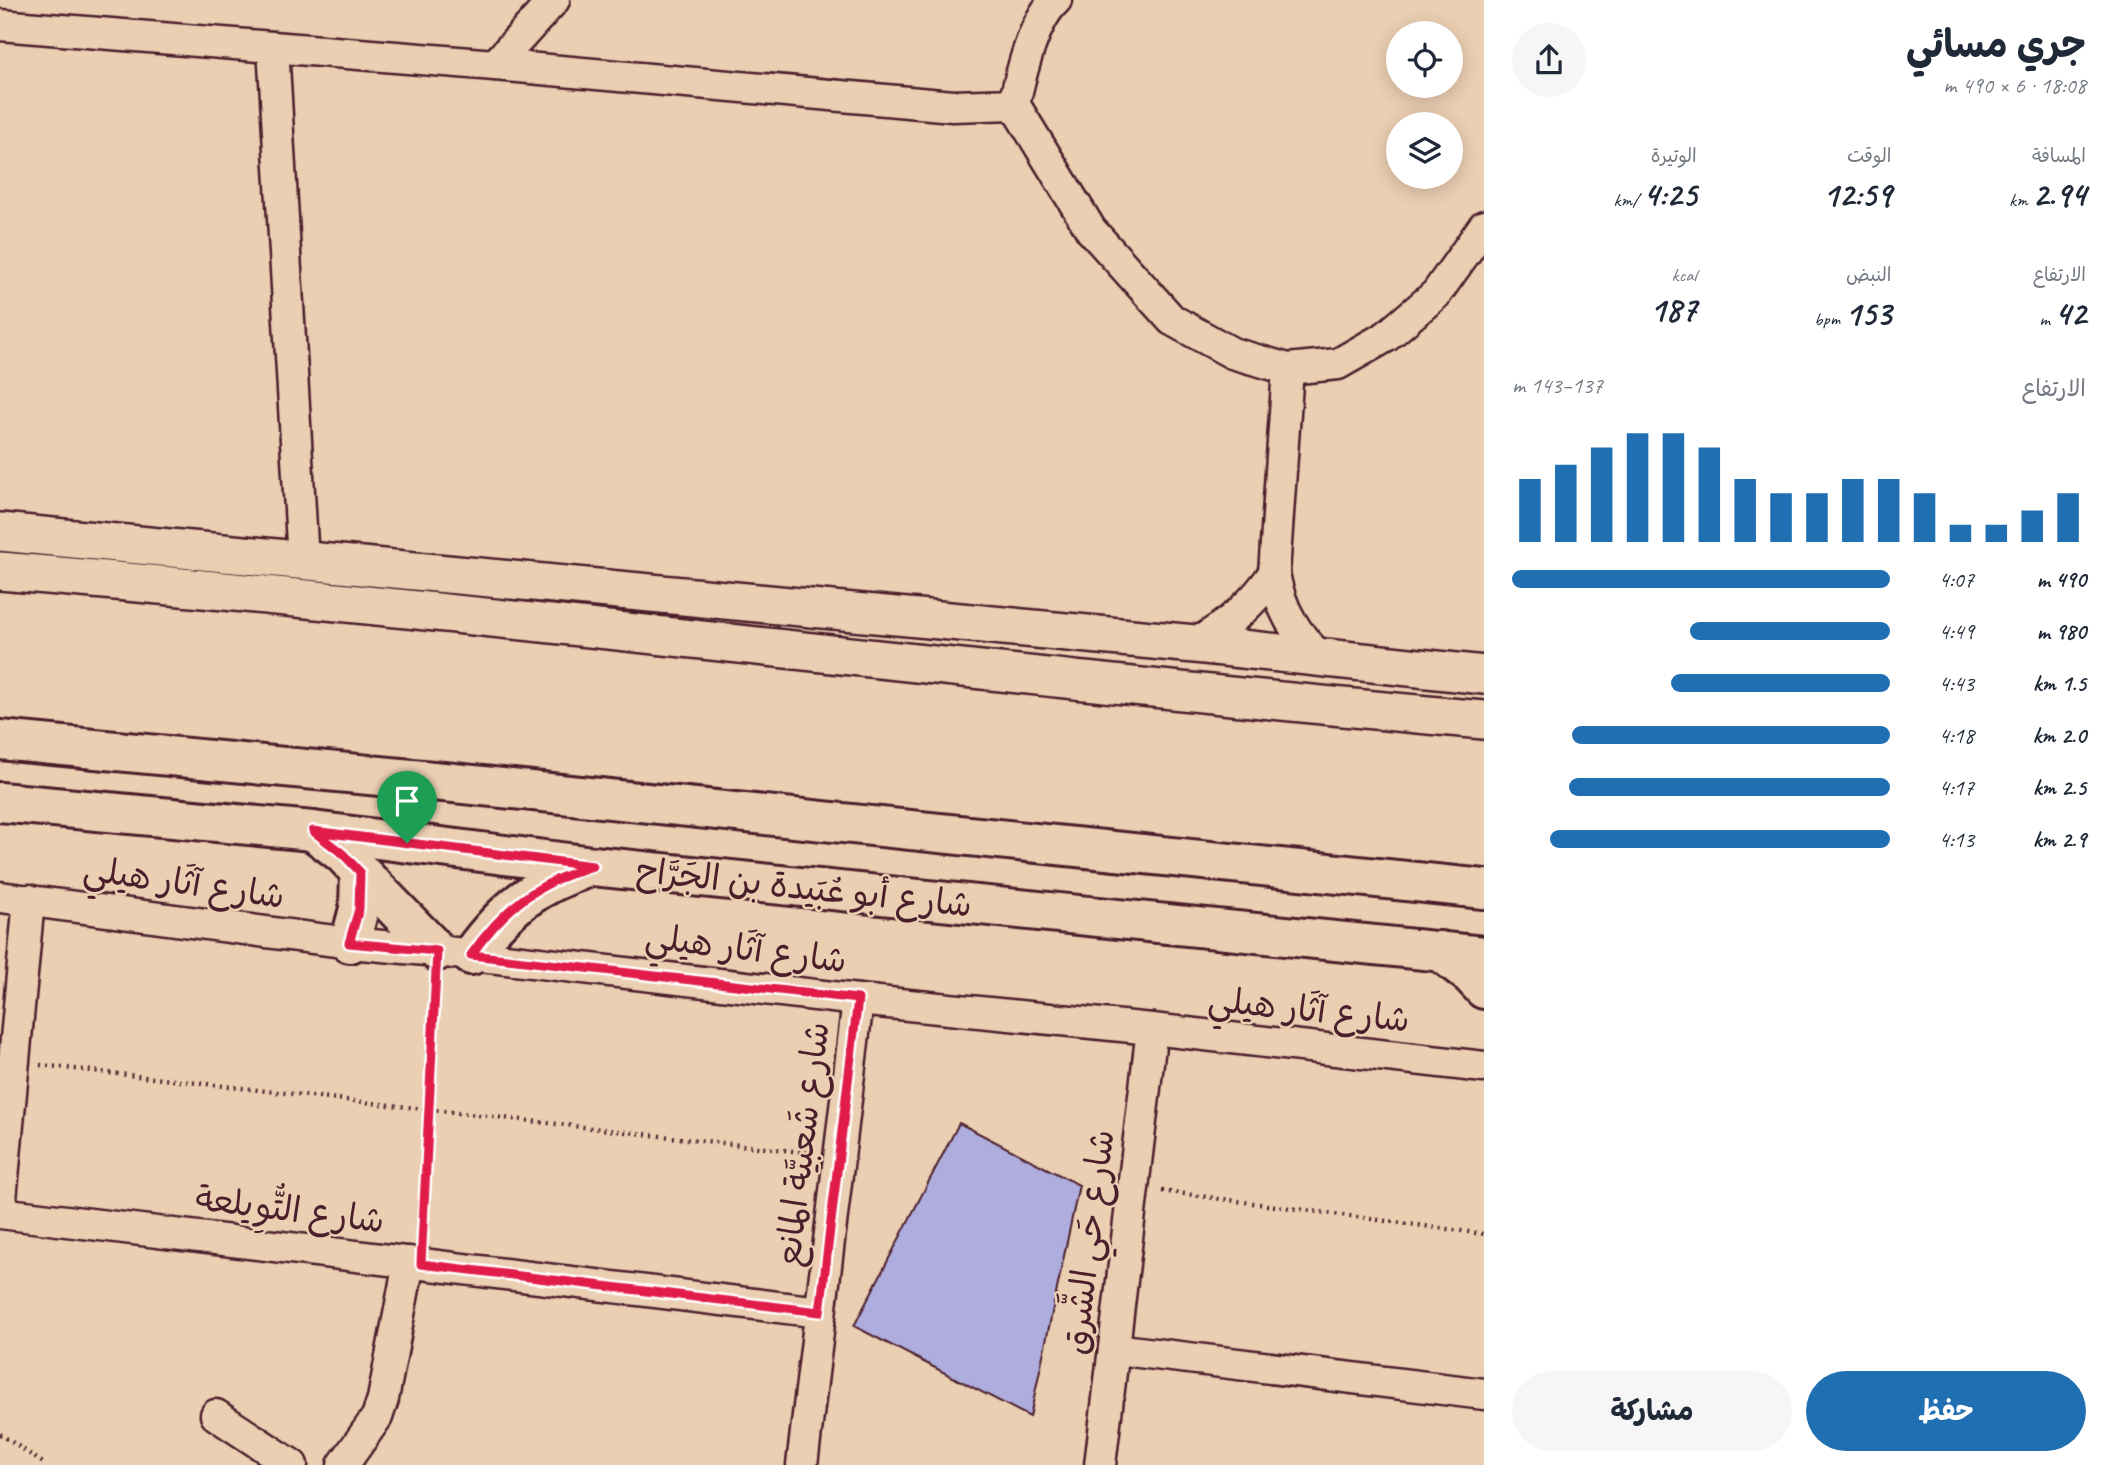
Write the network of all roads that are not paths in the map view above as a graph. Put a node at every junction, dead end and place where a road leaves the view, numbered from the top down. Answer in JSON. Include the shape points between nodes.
{"nodes":[{"id":1,"x":554,"y":0,"type":"edge"},
{"id":2,"x":1056,"y":0,"type":"edge"},
{"id":3,"x":0,"y":24,"type":"edge"},
{"id":4,"x":273,"y":47,"type":"junction"},
{"id":5,"x":495,"y":65,"type":"junction"},
{"id":6,"x":1014,"y":104,"type":"junction"},
{"id":7,"x":1484,"y":226,"type":"edge"},
{"id":8,"x":1288,"y":369,"type":"junction"},
{"id":9,"x":0,"y":532,"type":"edge"},
{"id":10,"x":303,"y":561,"type":"junction"},
{"id":11,"x":0,"y":571,"type":"edge"},
{"id":12,"x":1274,"y":573,"type":"junction"},
{"id":13,"x":1195,"y":644,"type":"junction"},
{"id":14,"x":1321,"y":658,"type":"junction"},
{"id":15,"x":1484,"y":675,"type":"edge"},
{"id":16,"x":1484,"y":720,"type":"edge"},
{"id":17,"x":0,"y":740,"type":"edge"},
{"id":18,"x":0,"y":802,"type":"edge"},
{"id":19,"x":313,"y":831,"type":"junction"},
{"id":20,"x":593,"y":866,"type":"junction"},
{"id":21,"x":360,"y":872,"type":"junction"},
{"id":22,"x":1484,"y":889,"type":"edge"},
{"id":23,"x":0,"y":897,"type":"edge"},
{"id":24,"x":29,"y":900,"type":"junction"},
{"id":25,"x":349,"y":943,"type":"junction"},
{"id":26,"x":1440,"y":951,"type":"junction"},
{"id":27,"x":454,"y":953,"type":"junction"},
{"id":28,"x":1484,"y":956,"type":"edge"},
{"id":29,"x":1484,"y":989,"type":"edge"},
{"id":30,"x":858,"y":999,"type":"junction"},
{"id":31,"x":1152,"y":1029,"type":"junction"},
{"id":32,"x":1484,"y":1067,"type":"edge"},
{"id":33,"x":0,"y":1212,"type":"edge"},
{"id":34,"x":415,"y":1263,"type":"junction"},
{"id":35,"x":820,"y":1312,"type":"junction"},
{"id":36,"x":1114,"y":1349,"type":"junction"},
{"id":37,"x":1484,"y":1394,"type":"edge"},
{"id":38,"x":216,"y":1415,"type":"dead end"},
{"id":39,"x":292,"y":1465,"type":"edge"},
{"id":40,"x":343,"y":1465,"type":"edge"},
{"id":41,"x":802,"y":1465,"type":"edge"},
{"id":42,"x":1100,"y":1465,"type":"edge"}],
"edges":[{"from":1,"to":5,"type":"street"},
{"from":2,"to":6,"type":"street","via":[[1048,7],[1023,62]]},
{"from":3,"to":4,"type":"street"},
{"from":4,"to":5,"type":"street"},
{"from":4,"to":10,"type":"street"},
{"from":5,"to":6,"type":"street","via":[[953,106]]},
{"from":6,"to":8,"type":"street","via":[[1091,230],[1172,320],[1232,353]]},
{"from":7,"to":8,"type":"street","via":[[1436,294],[1387,336],[1338,364]]},
{"from":8,"to":12,"type":"street"},
{"from":9,"to":10,"type":"street"},
{"from":10,"to":13,"type":"street"},
{"from":11,"to":16,"type":"street","via":[[237,591]]},
{"from":12,"to":13,"type":"street","via":[[1237,616]]},
{"from":12,"to":14,"type":"street","via":[[1289,620]]},
{"from":13,"to":14,"type":"street"},
{"from":14,"to":15,"type":"street"},
{"from":17,"to":22,"type":"main road","name":"شارع أبو عُبَيدة بن الجَرَّاح"},
{"from":18,"to":19,"type":"main road","name":"شارع أبو عُبَيدة بن الجَرَّاح"},
{"from":19,"to":20,"type":"main road","name":"شارع أبو عُبَيدة بن الجَرَّاح"},
{"from":19,"to":21,"type":"main road"},
{"from":20,"to":26,"type":"main road","name":"شارع أبو عُبَيدة بن الجَرَّاح"},
{"from":20,"to":27,"type":"main road","via":[[536,889]]},
{"from":21,"to":25,"type":"main road","via":[[359,909]]},
{"from":21,"to":27,"type":"main road"},
{"from":23,"to":24,"type":"street","name":"شارع آثَار هيلي"},
{"from":24,"to":25,"type":"street","name":"شارع آثَار هيلي"},
{"from":24,"to":33,"type":"street"},
{"from":25,"to":27,"type":"street","name":"شارع آثَار هيلي"},
{"from":26,"to":28,"type":"main road","name":"شارع أبو عُبَيدة بن الجَرَّاح"},
{"from":26,"to":29,"type":"main road"},
{"from":27,"to":30,"type":"street","name":"شارع آثَار هيلي"},
{"from":30,"to":31,"type":"street","name":"شارع آثَار هيلي"},
{"from":30,"to":35,"type":"street","name":"شارع شَعبيَّة المانع"},
{"from":31,"to":32,"type":"street","name":"شارع آثَار هيلي"},
{"from":31,"to":36,"type":"street","name":"شارع حَي الشَّرق"},
{"from":33,"to":34,"type":"street","name":"شارع التُّوِيلعة"},
{"from":34,"to":35,"type":"street","name":"شارع التُّوِيلعة"},
{"from":34,"to":40,"type":"street","via":[[380,1408]]},
{"from":35,"to":41,"type":"street","name":"شارع شَعبيَّة المانع"},
{"from":36,"to":37,"type":"street"},
{"from":36,"to":42,"type":"street","name":"شارع حَي الشَّرق"},
{"from":38,"to":39,"type":"street"}]}
